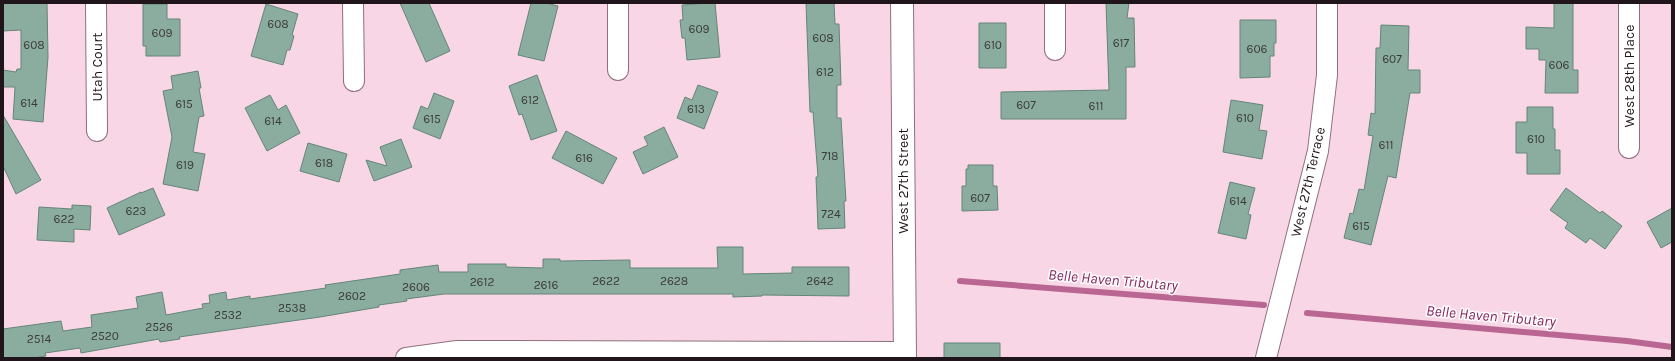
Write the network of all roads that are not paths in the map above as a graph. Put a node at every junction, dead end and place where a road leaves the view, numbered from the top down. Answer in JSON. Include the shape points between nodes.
{"nodes":[{"id":1,"x":96,"y":3,"type":"edge"},
{"id":2,"x":353,"y":3,"type":"edge"},
{"id":3,"x":618,"y":3,"type":"edge"},
{"id":4,"x":902,"y":3,"type":"edge"},
{"id":5,"x":1055,"y":3,"type":"edge"},
{"id":6,"x":1327,"y":3,"type":"edge"},
{"id":7,"x":1628,"y":3,"type":"edge"},
{"id":8,"x":1055,"y":50,"type":"dead end"},
{"id":9,"x":618,"y":70,"type":"dead end"},
{"id":10,"x":354,"y":81,"type":"dead end"},
{"id":11,"x":97,"y":131,"type":"dead end"},
{"id":12,"x":1629,"y":148,"type":"dead end"},
{"id":13,"x":624,"y":355,"type":"edge"},
{"id":14,"x":905,"y":355,"type":"edge"},
{"id":15,"x":406,"y":358,"type":"edge"},
{"id":16,"x":1266,"y":358,"type":"edge"}],
"edges":[{"from":1,"to":11,"type":"street","name":"Utah Court"},
{"from":2,"to":10,"type":"street"},
{"from":3,"to":9,"type":"street"},
{"from":4,"to":14,"type":"street","name":"West 27th Street"},
{"from":5,"to":8,"type":"street"},
{"from":6,"to":16,"type":"street","name":"West 27th Terrace","via":[[1327,75],[1318,151]]},
{"from":7,"to":12,"type":"street","name":"West 28th Place"},
{"from":13,"to":14,"type":"street"},
{"from":13,"to":15,"type":"street","via":[[457,351]]}]}
